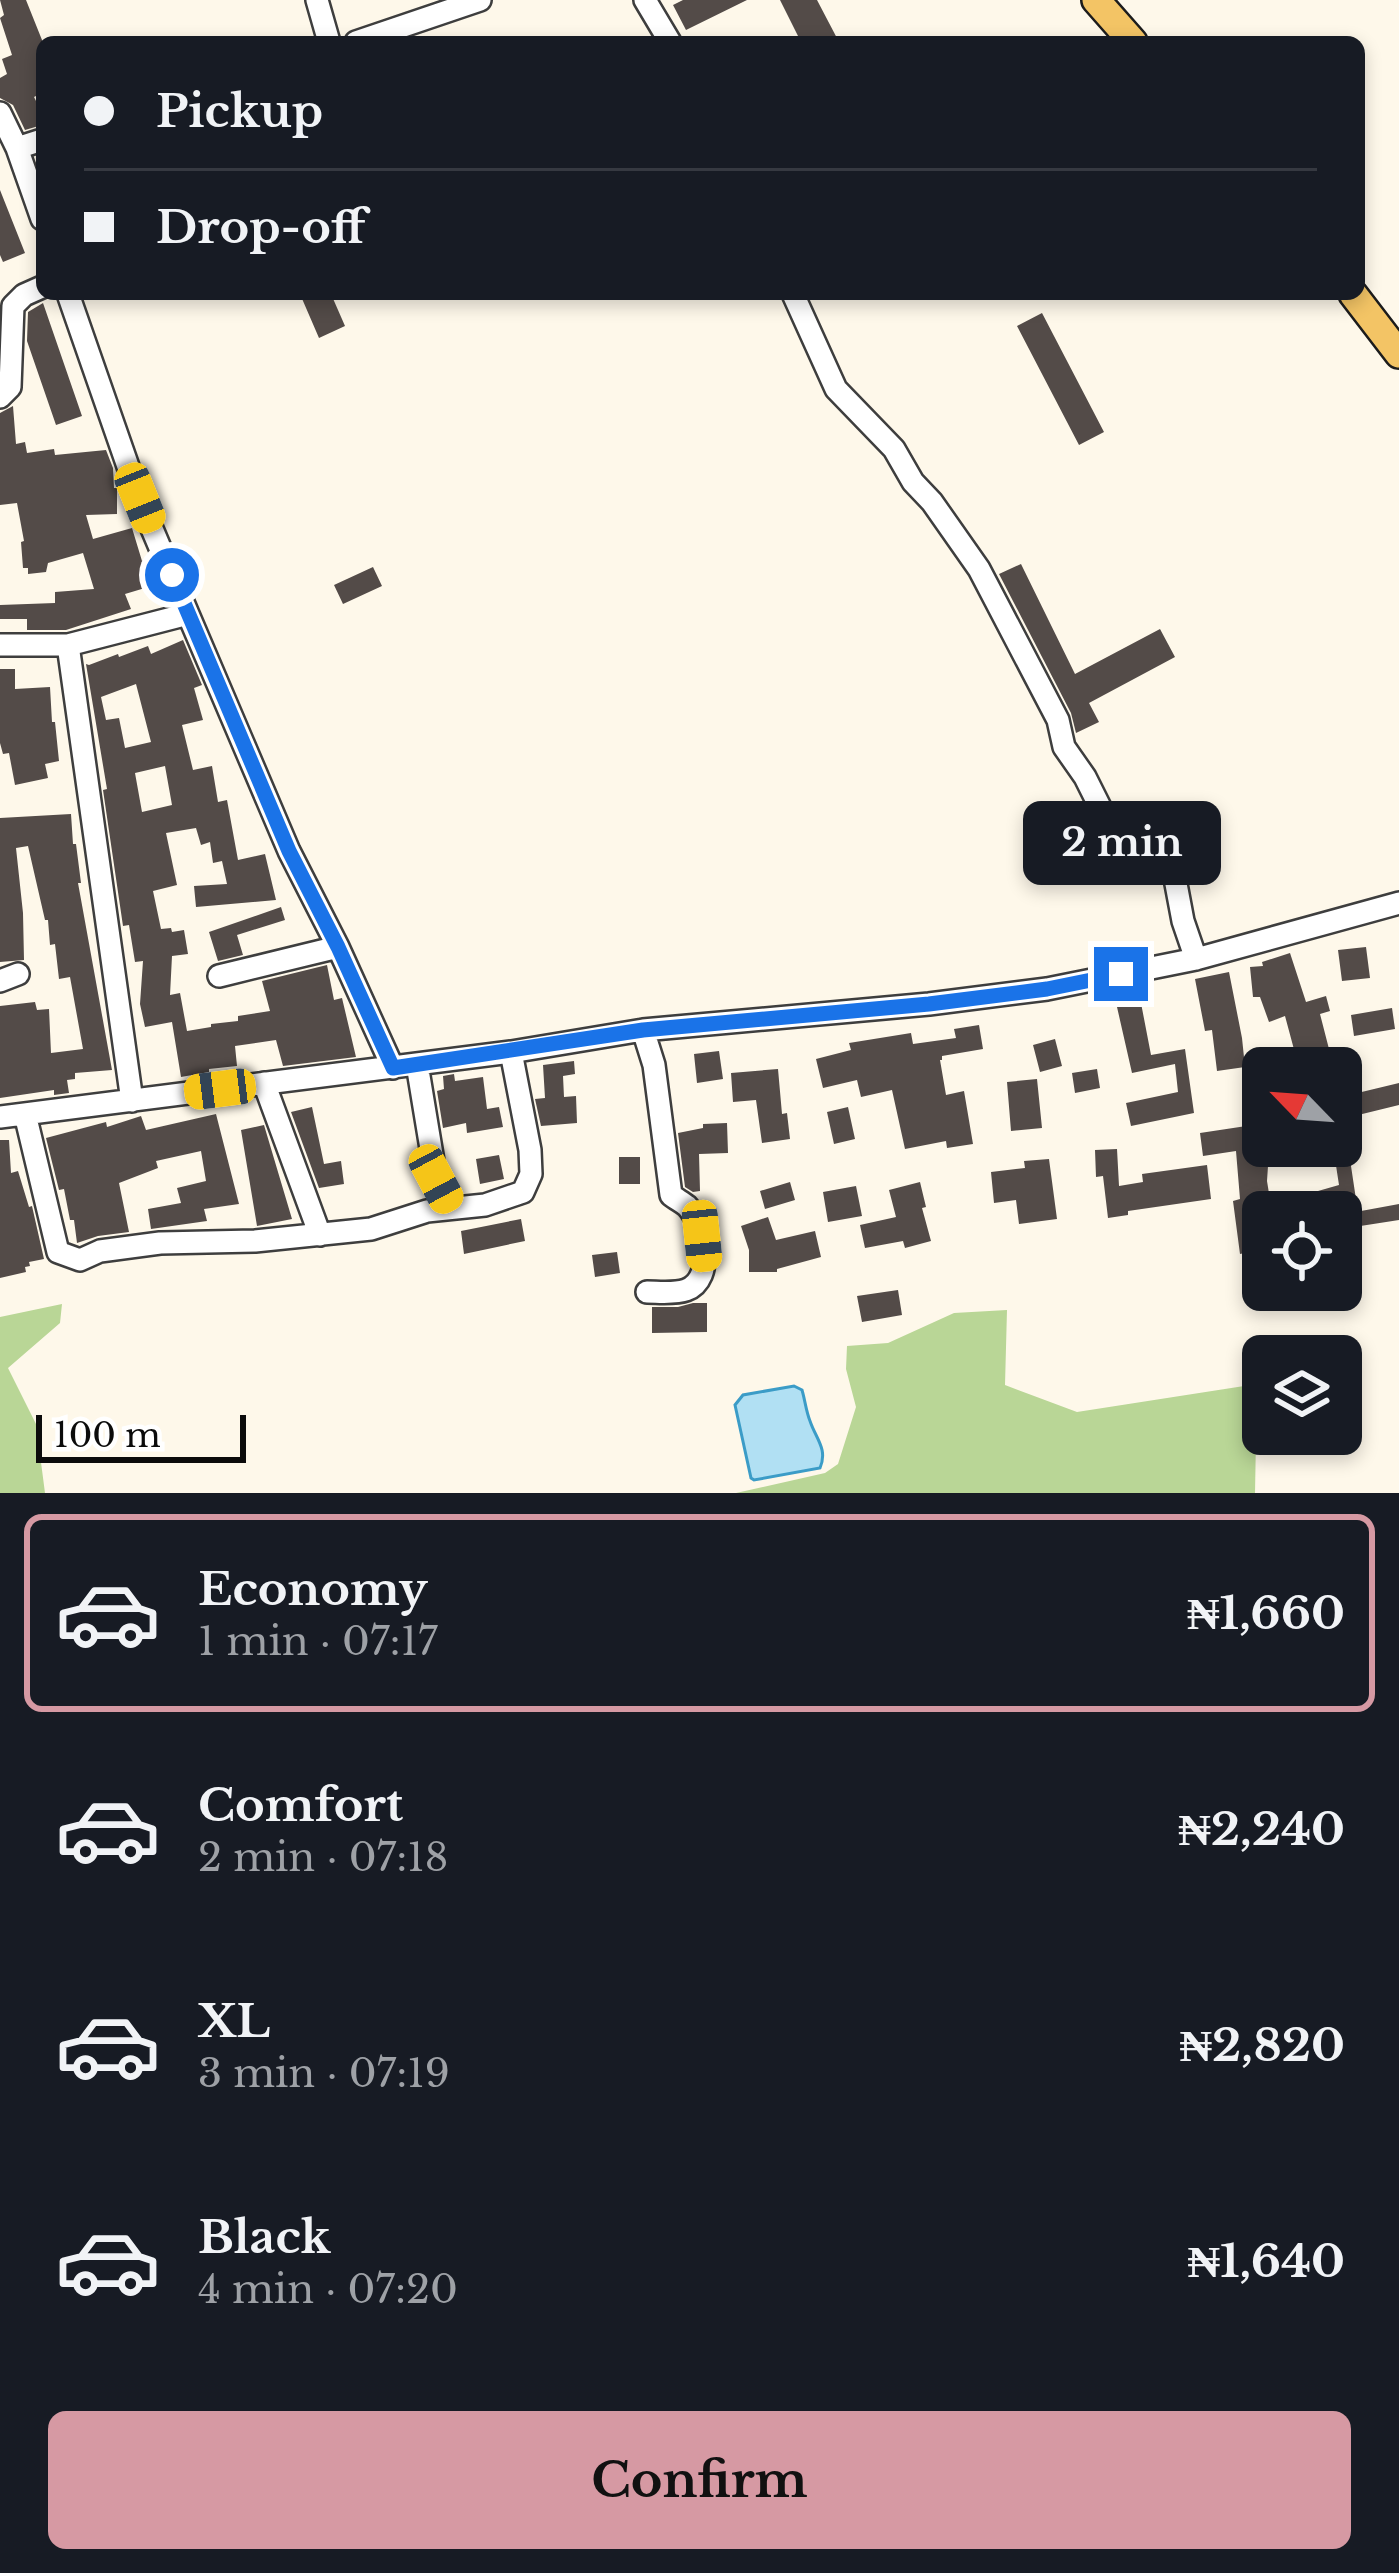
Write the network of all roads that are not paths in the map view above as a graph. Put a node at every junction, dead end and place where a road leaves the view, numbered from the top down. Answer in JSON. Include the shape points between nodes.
{"nodes":[{"id":1,"x":317,"y":0,"type":"edge"},
{"id":2,"x":480,"y":0,"type":"edge"},
{"id":3,"x":645,"y":0,"type":"edge"},
{"id":4,"x":1096,"y":0,"type":"edge"},
{"id":5,"x":327,"y":36,"type":"edge"},
{"id":6,"x":374,"y":36,"type":"edge"},
{"id":7,"x":666,"y":36,"type":"edge"},
{"id":8,"x":1128,"y":36,"type":"edge"},
{"id":9,"x":0,"y":113,"type":"edge"},
{"id":10,"x":36,"y":142,"type":"edge"},
{"id":11,"x":17,"y":148,"type":"junction"},
{"id":12,"x":36,"y":203,"type":"edge"},
{"id":13,"x":36,"y":290,"type":"edge"},
{"id":14,"x":70,"y":300,"type":"edge"},
{"id":15,"x":796,"y":300,"type":"edge"},
{"id":16,"x":1358,"y":300,"type":"edge"},
{"id":17,"x":1399,"y":354,"type":"edge"},
{"id":18,"x":0,"y":397,"type":"edge"},
{"id":19,"x":188,"y":614,"type":"junction"},
{"id":20,"x":0,"y":644,"type":"edge"},
{"id":21,"x":68,"y":645,"type":"junction"},
{"id":22,"x":1399,"y":903,"type":"edge"},
{"id":23,"x":338,"y":947,"type":"junction"},
{"id":24,"x":1196,"y":959,"type":"junction"},
{"id":25,"x":219,"y":976,"type":"dead end"},
{"id":26,"x":643,"y":1030,"type":"junction"},
{"id":27,"x":511,"y":1052,"type":"junction"},
{"id":28,"x":417,"y":1064,"type":"junction"},
{"id":29,"x":393,"y":1068,"type":"junction"},
{"id":30,"x":264,"y":1083,"type":"junction"},
{"id":31,"x":133,"y":1101,"type":"junction"},
{"id":32,"x":25,"y":1114,"type":"junction"},
{"id":33,"x":0,"y":1117,"type":"edge"},
{"id":34,"x":450,"y":1207,"type":"junction"},
{"id":35,"x":320,"y":1235,"type":"junction"},
{"id":36,"x":647,"y":1292,"type":"dead end"}],
"edges":[{"from":1,"to":5,"type":"street"},
{"from":2,"to":6,"type":"street"},
{"from":3,"to":7,"type":"street"},
{"from":4,"to":8,"type":"main road"},
{"from":9,"to":11,"type":"street"},
{"from":10,"to":11,"type":"street"},
{"from":11,"to":12,"type":"street"},
{"from":13,"to":18,"type":"street","via":[[13,306],[10,387]]},
{"from":14,"to":19,"type":"street"},
{"from":15,"to":24,"type":"street","via":[[836,389],[894,448],[979,568],[1103,813],[1161,843]]},
{"from":16,"to":17,"type":"main road"},
{"from":19,"to":21,"type":"street"},
{"from":19,"to":23,"type":"street"},
{"from":20,"to":21,"type":"street"},
{"from":21,"to":31,"type":"street"},
{"from":22,"to":24,"type":"street"},
{"from":23,"to":25,"type":"street"},
{"from":23,"to":29,"type":"street"},
{"from":24,"to":26,"type":"street","via":[[1047,989]]},
{"from":26,"to":27,"type":"street"},
{"from":26,"to":36,"type":"street","via":[[671,1196],[690,1208],[705,1264],[686,1290]]},
{"from":27,"to":28,"type":"street"},
{"from":27,"to":34,"type":"street","via":[[531,1174],[523,1192]]},
{"from":28,"to":29,"type":"street"},
{"from":28,"to":34,"type":"street","via":[[436,1179]]},
{"from":29,"to":30,"type":"street"},
{"from":30,"to":31,"type":"street"},
{"from":30,"to":35,"type":"street"},
{"from":31,"to":32,"type":"street"},
{"from":32,"to":33,"type":"street"},
{"from":32,"to":35,"type":"street","via":[[65,1256]]},
{"from":34,"to":35,"type":"street"}]}
